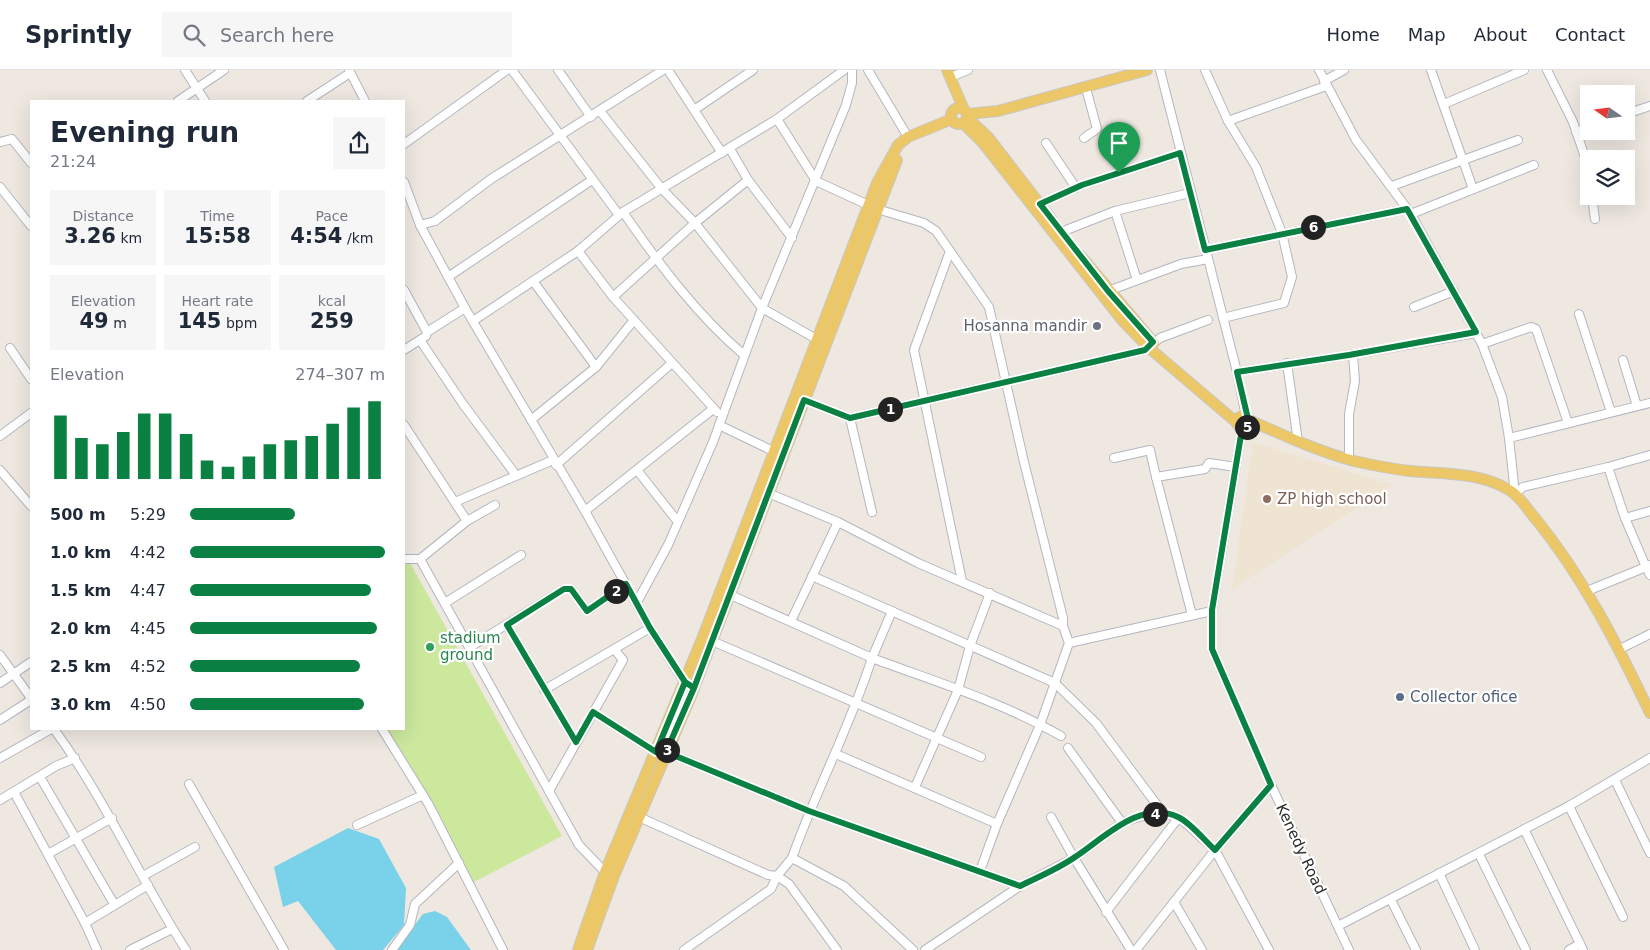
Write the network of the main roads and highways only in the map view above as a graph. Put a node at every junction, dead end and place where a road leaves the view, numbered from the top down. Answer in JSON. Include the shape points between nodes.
{"nodes":[{"id":1,"x":941,"y":70,"type":"edge"},
{"id":2,"x":1147,"y":70,"type":"edge"},
{"id":3,"x":949,"y":74,"type":"edge"},
{"id":4,"x":961,"y":116,"type":"junction"},
{"id":5,"x":872,"y":207,"type":"junction"},
{"id":6,"x":1151,"y":345,"type":"junction"},
{"id":7,"x":725,"y":592,"type":"junction"},
{"id":8,"x":689,"y":685,"type":"junction"},
{"id":9,"x":1650,"y":712,"type":"edge"},
{"id":10,"x":661,"y":752,"type":"junction"},
{"id":11,"x":578,"y":950,"type":"edge"},
{"id":12,"x":586,"y":950,"type":"edge"}],
"edges":[{"from":1,"to":4,"type":"main road"},
{"from":2,"to":4,"type":"main road","via":[[998,112]]},
{"from":3,"to":4,"type":"main road"},
{"from":4,"to":5,"type":"main road","via":[[908,144]]},
{"from":4,"to":5,"type":"main road","via":[[898,144],[877,182]]},
{"from":4,"to":6,"type":"main road","via":[[1101,294]]},
{"from":4,"to":6,"type":"main road","via":[[988,137]]},
{"from":5,"to":7,"type":"main road","via":[[773,451]]},
{"from":5,"to":7,"type":"main road","via":[[804,400]]},
{"from":6,"to":9,"type":"main road","via":[[1242,421],[1348,459],[1409,471],[1469,476],[1515,494],[1587,591]]},
{"from":7,"to":8,"type":"main road"},
{"from":7,"to":8,"type":"main road","via":[[712,641]]},
{"from":8,"to":10,"type":"main road"},
{"from":10,"to":11,"type":"main road","via":[[604,872]]},
{"from":10,"to":12,"type":"main road"}]}
